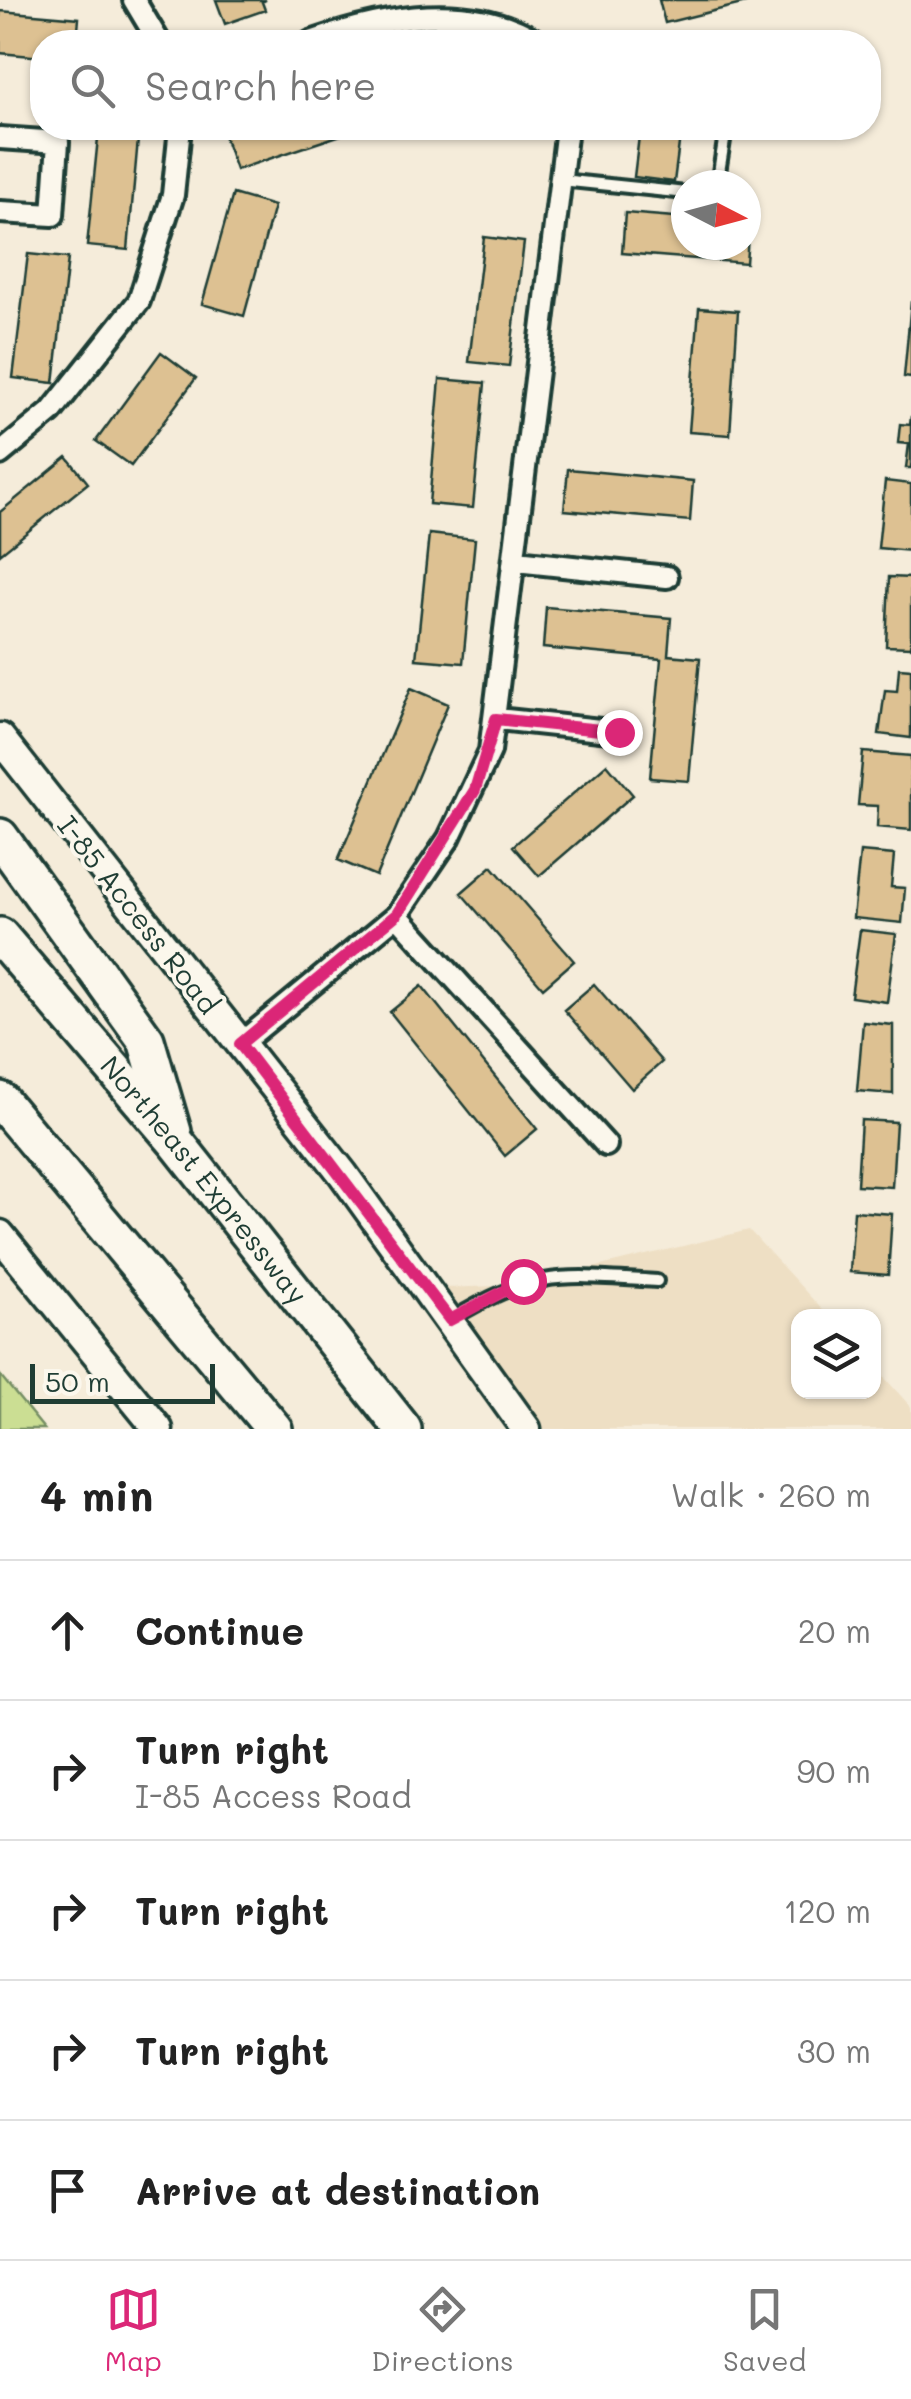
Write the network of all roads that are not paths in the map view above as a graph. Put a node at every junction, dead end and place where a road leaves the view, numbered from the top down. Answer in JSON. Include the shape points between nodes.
{"nodes":[{"id":1,"x":134,"y":0,"type":"edge"},
{"id":2,"x":152,"y":30,"type":"edge"},
{"id":3,"x":347,"y":30,"type":"edge"},
{"id":4,"x":525,"y":30,"type":"edge"},
{"id":5,"x":0,"y":138,"type":"edge"},
{"id":6,"x":179,"y":140,"type":"edge"},
{"id":7,"x":566,"y":140,"type":"edge"},
{"id":8,"x":724,"y":140,"type":"edge"},
{"id":9,"x":719,"y":170,"type":"edge"},
{"id":10,"x":561,"y":180,"type":"junction"},
{"id":11,"x":671,"y":191,"type":"edge"},
{"id":12,"x":0,"y":212,"type":"edge"},
{"id":13,"x":3,"y":445,"type":"edge"},
{"id":14,"x":516,"y":562,"type":"junction"},
{"id":15,"x":667,"y":578,"type":"dead end"},
{"id":16,"x":496,"y":719,"type":"junction"},
{"id":17,"x":619,"y":732,"type":"dead end"},
{"id":18,"x":0,"y":738,"type":"edge"},
{"id":19,"x":0,"y":837,"type":"edge"},
{"id":20,"x":397,"y":914,"type":"junction"},
{"id":21,"x":0,"y":936,"type":"edge"},
{"id":22,"x":240,"y":1044,"type":"junction"},
{"id":23,"x":0,"y":1100,"type":"edge"},
{"id":24,"x":176,"y":1142,"type":"junction"},
{"id":25,"x":606,"y":1145,"type":"dead end"},
{"id":26,"x":0,"y":1235,"type":"edge"},
{"id":27,"x":657,"y":1281,"type":"dead end"},
{"id":28,"x":450,"y":1320,"type":"junction"},
{"id":29,"x":158,"y":1429,"type":"edge"},
{"id":30,"x":274,"y":1429,"type":"edge"},
{"id":31,"x":403,"y":1429,"type":"edge"},
{"id":32,"x":526,"y":1429,"type":"edge"}],
"edges":[{"from":1,"to":2,"type":"street"},
{"from":3,"to":4,"type":"street","via":[[410,8],[477,9]]},
{"from":5,"to":12,"type":"street","via":[[58,142],[53,215]]},
{"from":6,"to":13,"type":"street","via":[[173,195],[138,300],[50,412]]},
{"from":7,"to":10,"type":"street"},
{"from":8,"to":9,"type":"lane"},
{"from":10,"to":11,"type":"lane"},
{"from":10,"to":14,"type":"street"},
{"from":14,"to":15,"type":"street"},
{"from":14,"to":16,"type":"street"},
{"from":16,"to":17,"type":"street"},
{"from":16,"to":20,"type":"street","via":[[475,790]]},
{"from":18,"to":22,"type":"main road","name":"I-85 Access Road"},
{"from":19,"to":24,"type":"highway","via":[[146,1040]]},
{"from":20,"to":22,"type":"street"},
{"from":20,"to":25,"type":"street"},
{"from":21,"to":24,"type":"highway","name":"Northeast Expressway"},
{"from":22,"to":28,"type":"main road","name":"I-85 Access Road"},
{"from":23,"to":30,"type":"highway"},
{"from":24,"to":31,"type":"highway","name":"Northeast Expressway"},
{"from":26,"to":29,"type":"main road"},
{"from":27,"to":28,"type":"lane","via":[[570,1275],[523,1281]]},
{"from":28,"to":32,"type":"main road","name":"I-85 Access Road"}]}
